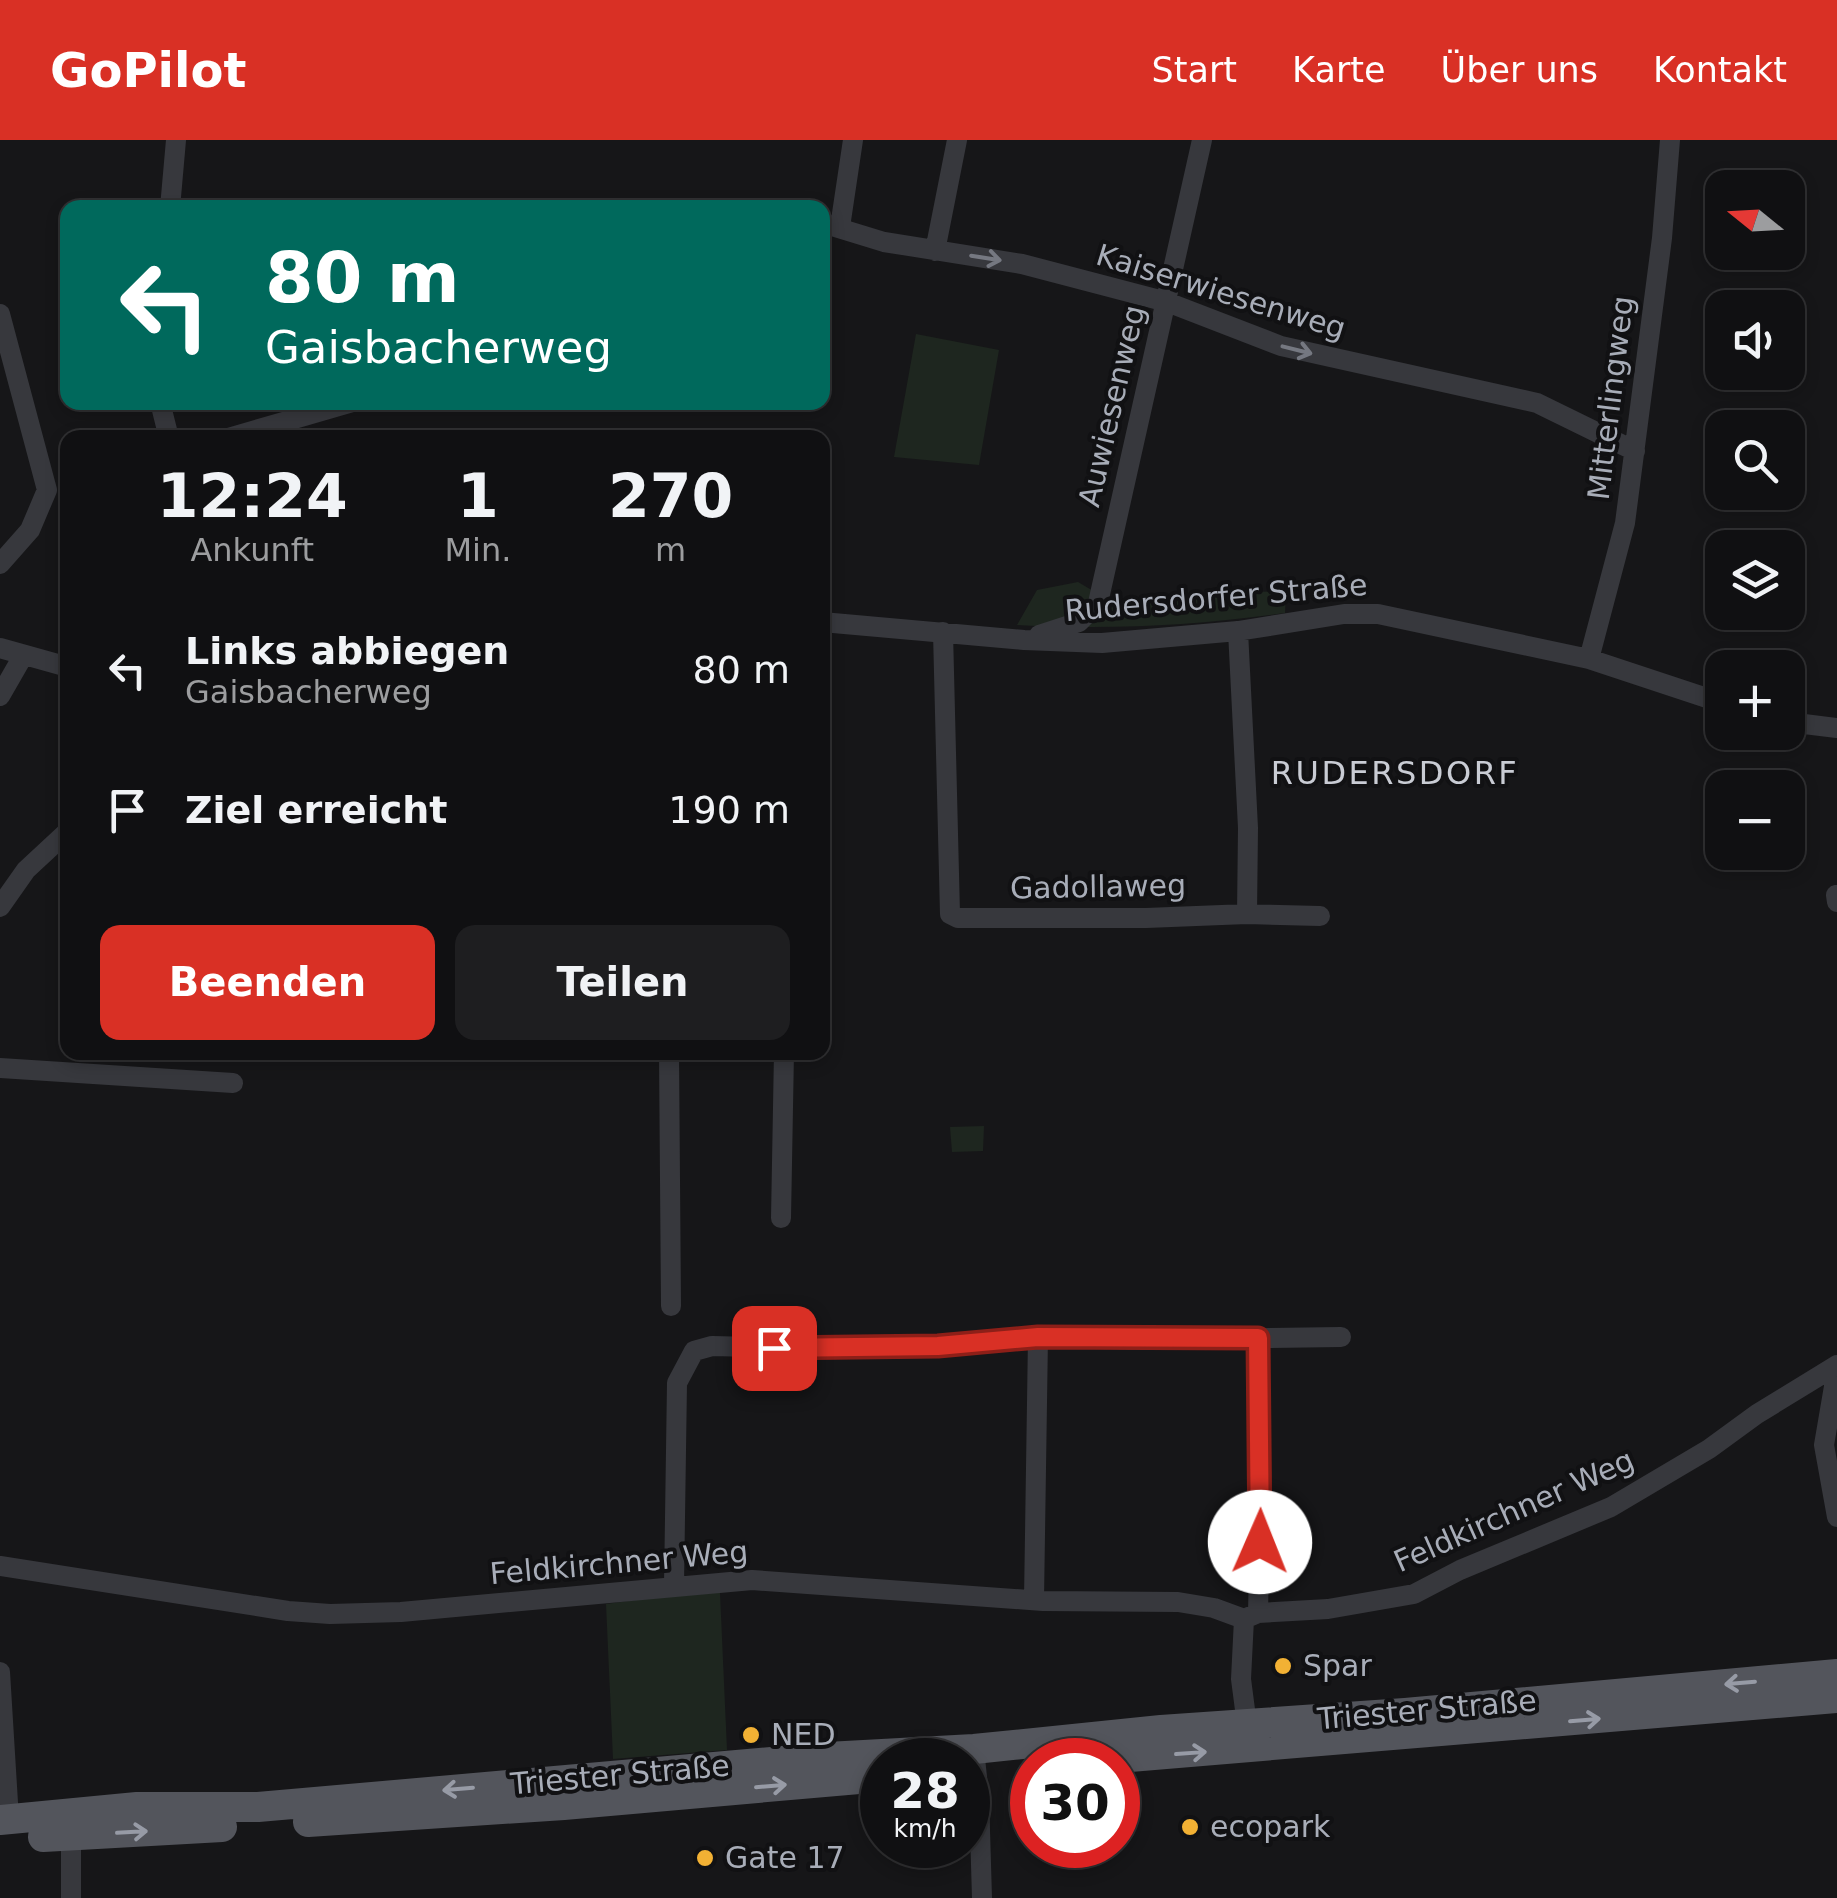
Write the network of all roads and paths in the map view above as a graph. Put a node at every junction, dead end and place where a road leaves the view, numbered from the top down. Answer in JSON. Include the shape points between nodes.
{"nodes":[{"id":1,"x":176,"y":140,"type":"edge"},
{"id":2,"x":854,"y":140,"type":"edge"},
{"id":3,"x":957,"y":140,"type":"edge"},
{"id":4,"x":1202,"y":140,"type":"edge"},
{"id":5,"x":1670,"y":140,"type":"edge"},
{"id":6,"x":171,"y":200,"type":"edge"},
{"id":7,"x":831,"y":225,"type":"edge"},
{"id":8,"x":936,"y":250,"type":"junction"},
{"id":9,"x":1167,"y":302,"type":"junction"},
{"id":10,"x":0,"y":314,"type":"edge"},
{"id":11,"x":5,"y":347,"type":"edge"},
{"id":12,"x":325,"y":410,"type":"edge"},
{"id":13,"x":256,"y":430,"type":"edge"},
{"id":14,"x":1635,"y":452,"type":"junction"},
{"id":15,"x":57,"y":487,"type":"edge"},
{"id":16,"x":0,"y":564,"type":"edge"},
{"id":17,"x":830,"y":623,"type":"edge"},
{"id":18,"x":1238,"y":631,"type":"junction"},
{"id":19,"x":942,"y":632,"type":"junction"},
{"id":20,"x":1024,"y":640,"type":"junction"},
{"id":21,"x":0,"y":648,"type":"edge"},
{"id":22,"x":23,"y":656,"type":"junction"},
{"id":23,"x":1589,"y":659,"type":"junction"},
{"id":24,"x":60,"y":665,"type":"edge"},
{"id":25,"x":0,"y":696,"type":"edge"},
{"id":26,"x":1705,"y":697,"type":"edge"},
{"id":27,"x":1805,"y":724,"type":"edge"},
{"id":28,"x":1837,"y":728,"type":"edge"},
{"id":29,"x":60,"y":838,"type":"edge"},
{"id":30,"x":0,"y":906,"type":"edge"},
{"id":31,"x":1247,"y":914,"type":"junction"},
{"id":32,"x":1320,"y":916,"type":"dead end"},
{"id":33,"x":668,"y":1060,"type":"edge"},
{"id":34,"x":784,"y":1060,"type":"edge"},
{"id":35,"x":0,"y":1068,"type":"edge"},
{"id":36,"x":233,"y":1083,"type":"dead end"},
{"id":37,"x":781,"y":1218,"type":"dead end"},
{"id":38,"x":671,"y":1306,"type":"dead end"},
{"id":39,"x":1038,"y":1337,"type":"junction"},
{"id":40,"x":1342,"y":1337,"type":"dead end"},
{"id":41,"x":1258,"y":1338,"type":"junction"},
{"id":42,"x":1837,"y":1367,"type":"edge"},
{"id":43,"x":1837,"y":1517,"type":"edge"},
{"id":44,"x":0,"y":1566,"type":"edge"},
{"id":45,"x":674,"y":1585,"type":"junction"},
{"id":46,"x":1034,"y":1600,"type":"junction"},
{"id":47,"x":1251,"y":1616,"type":"junction"},
{"id":48,"x":0,"y":1672,"type":"edge"},
{"id":49,"x":1837,"y":1674,"type":"edge"},
{"id":50,"x":1837,"y":1698,"type":"edge"},
{"id":51,"x":1247,"y":1725,"type":"junction"},
{"id":52,"x":1140,"y":1756,"type":"edge"},
{"id":53,"x":860,"y":1758,"type":"edge"},
{"id":54,"x":990,"y":1759,"type":"edge"},
{"id":55,"x":860,"y":1779,"type":"edge"},
{"id":56,"x":3,"y":1826,"type":"edge"},
{"id":57,"x":70,"y":1834,"type":"junction"},
{"id":58,"x":980,"y":1868,"type":"edge"},
{"id":59,"x":71,"y":1898,"type":"edge"},
{"id":60,"x":982,"y":1898,"type":"edge"}],
"edges":[{"from":1,"to":6,"type":"street"},
{"from":2,"to":7,"type":"street","name":"Kaiserwiesenweg"},
{"from":3,"to":8,"type":"street"},
{"from":4,"to":9,"type":"street","name":"Auwiesenweg"},
{"from":5,"to":14,"type":"street","name":"Mitterlingweg"},
{"from":7,"to":8,"type":"street","name":"Kaiserwiesenweg"},
{"from":8,"to":9,"type":"street","name":"Kaiserwiesenweg","one_way":true,"via":[[1022,264]]},
{"from":9,"to":14,"type":"street","name":"Kaiserwiesenweg","one_way":true,"via":[[1281,346],[1537,402]]},
{"from":9,"to":20,"type":"street","name":"Auwiesenweg","via":[[1098,603],[1078,622]]},
{"from":10,"to":11,"type":"street"},
{"from":11,"to":15,"type":"street"},
{"from":12,"to":13,"type":"street"},
{"from":14,"to":23,"type":"street","name":"Mitterlingweg","via":[[1626,523]]},
{"from":15,"to":16,"type":"street"},
{"from":17,"to":19,"type":"street","name":"Rudersdorfer Straße"},
{"from":18,"to":20,"type":"street","name":"Rudersdorfer Straße","via":[[1102,643]]},
{"from":18,"to":23,"type":"street","name":"Rudersdorfer Straße","via":[[1378,614]]},
{"from":18,"to":31,"type":"street"},
{"from":19,"to":20,"type":"street","name":"Rudersdorfer Straße"},
{"from":19,"to":31,"type":"street","name":"Gadollaweg","via":[[952,916]]},
{"from":21,"to":22,"type":"street"},
{"from":22,"to":24,"type":"street"},
{"from":22,"to":25,"type":"street"},
{"from":23,"to":26,"type":"street","name":"Rudersdorfer Straße"},
{"from":27,"to":28,"type":"street"},
{"from":29,"to":30,"type":"street"},
{"from":31,"to":32,"type":"street"},
{"from":33,"to":38,"type":"street"},
{"from":34,"to":37,"type":"street"},
{"from":35,"to":36,"type":"street"},
{"from":39,"to":41,"type":"street"},
{"from":39,"to":45,"type":"street","via":[[694,1351],[676,1383]]},
{"from":39,"to":46,"type":"street"},
{"from":40,"to":41,"type":"street"},
{"from":41,"to":47,"type":"street","via":[[1260,1519]]},
{"from":42,"to":43,"type":"street","via":[[1824,1445]]},
{"from":42,"to":47,"type":"street","name":"Feldkirchner Weg","via":[[1611,1507],[1414,1594]]},
{"from":44,"to":45,"type":"street","name":"Feldkirchner Weg","via":[[330,1614]]},
{"from":45,"to":46,"type":"street","name":"Feldkirchner Weg","via":[[752,1580]]},
{"from":46,"to":47,"type":"street","name":"Feldkirchner Weg","via":[[1178,1602]]},
{"from":47,"to":51,"type":"street","via":[[1242,1679]]},
{"from":48,"to":56,"type":"street"},
{"from":49,"to":51,"type":"main road","name":"Triester Straße","one_way":true},
{"from":52,"to":50,"type":"main road","name":"Triester Straße","one_way":true},
{"from":51,"to":54,"type":"main road","name":"Triester Straße","via":[[1160,1730]]},
{"from":53,"to":56,"type":"main road","name":"Triester Straße","one_way":true,"via":[[258,1807],[121,1808]]},
{"from":57,"to":55,"type":"main road","name":"Triester Straße","one_way":true,"via":[[450,1814]]},
{"from":56,"to":57,"type":"main road","name":"Triester Straße"},
{"from":57,"to":59,"type":"street"},
{"from":58,"to":60,"type":"street"}]}
